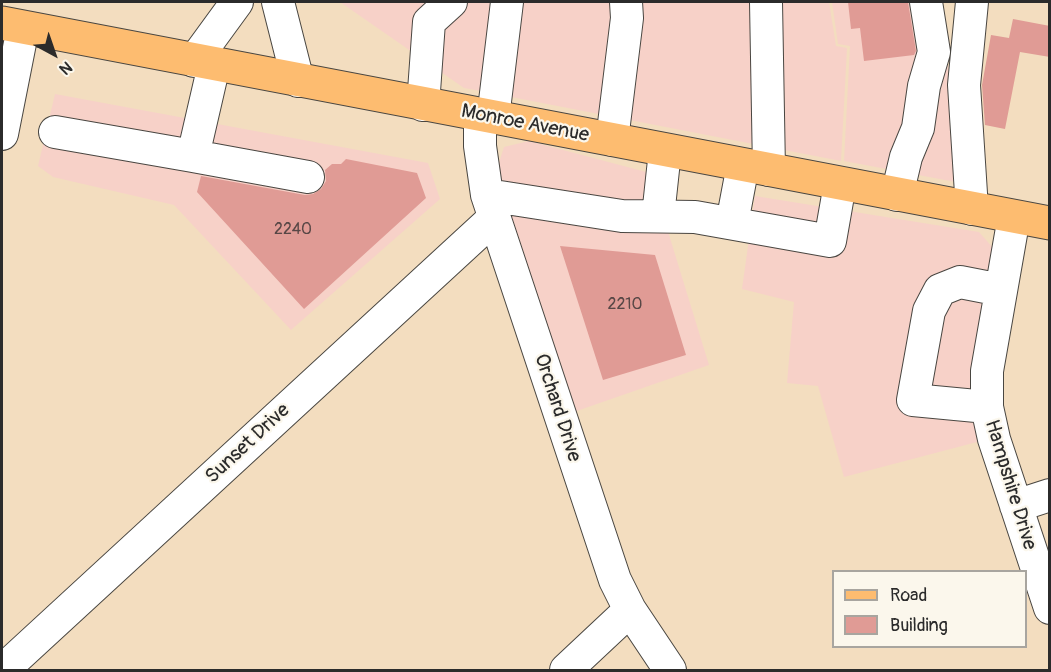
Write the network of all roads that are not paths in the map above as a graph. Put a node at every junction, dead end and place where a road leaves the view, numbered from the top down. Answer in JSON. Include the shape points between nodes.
{"nodes":[{"id":1,"x":237,"y":2,"type":"edge"},
{"id":2,"x":278,"y":2,"type":"edge"},
{"id":3,"x":507,"y":2,"type":"edge"},
{"id":4,"x":626,"y":2,"type":"edge"},
{"id":5,"x":766,"y":2,"type":"edge"},
{"id":6,"x":926,"y":2,"type":"edge"},
{"id":7,"x":972,"y":2,"type":"edge"},
{"id":8,"x":440,"y":5,"type":"edge"},
{"id":9,"x":12,"y":25,"type":"edge"},
{"id":10,"x":204,"y":63,"type":"junction"},
{"id":11,"x":298,"y":81,"type":"junction"},
{"id":12,"x":423,"y":105,"type":"junction"},
{"id":13,"x":486,"y":117,"type":"junction"},
{"id":14,"x":55,"y":132,"type":"dead end"},
{"id":15,"x":2,"y":134,"type":"edge"},
{"id":16,"x":612,"y":140,"type":"junction"},
{"id":17,"x":665,"y":151,"type":"junction"},
{"id":18,"x":193,"y":156,"type":"junction"},
{"id":19,"x":756,"y":168,"type":"junction"},
{"id":20,"x":308,"y":177,"type":"dead end"},
{"id":21,"x":840,"y":184,"type":"junction"},
{"id":22,"x":897,"y":195,"type":"junction"},
{"id":23,"x":491,"y":206,"type":"junction"},
{"id":24,"x":972,"y":209,"type":"junction"},
{"id":25,"x":658,"y":216,"type":"junction"},
{"id":26,"x":1014,"y":217,"type":"junction"},
{"id":27,"x":1050,"y":223,"type":"edge"},
{"id":28,"x":732,"y":224,"type":"junction"},
{"id":29,"x":1001,"y":290,"type":"junction"},
{"id":30,"x":987,"y":407,"type":"junction"},
{"id":31,"x":1050,"y":495,"type":"edge"},
{"id":32,"x":1016,"y":506,"type":"junction"},
{"id":33,"x":1050,"y":608,"type":"edge"},
{"id":34,"x":630,"y":610,"type":"junction"},
{"id":35,"x":3,"y":670,"type":"edge"},
{"id":36,"x":566,"y":670,"type":"edge"},
{"id":37,"x":670,"y":670,"type":"edge"}],
"edges":[{"from":1,"to":10,"type":"street"},
{"from":2,"to":11,"type":"street"},
{"from":3,"to":13,"type":"street","name":"Orchard Drive"},
{"from":4,"to":16,"type":"street"},
{"from":5,"to":19,"type":"street"},
{"from":6,"to":22,"type":"street","via":[[934,52],[918,128]]},
{"from":7,"to":24,"type":"street","via":[[964,85]]},
{"from":8,"to":12,"type":"street","via":[[429,22]]},
{"from":9,"to":10,"type":"main road","name":"Monroe Avenue"},
{"from":9,"to":15,"type":"street"},
{"from":10,"to":11,"type":"main road","name":"Monroe Avenue"},
{"from":10,"to":18,"type":"street"},
{"from":11,"to":12,"type":"main road","name":"Monroe Avenue"},
{"from":12,"to":13,"type":"main road","name":"Monroe Avenue"},
{"from":13,"to":16,"type":"main road","name":"Monroe Avenue"},
{"from":13,"to":23,"type":"street","name":"Orchard Drive","via":[[480,146]]},
{"from":14,"to":18,"type":"street"},
{"from":16,"to":17,"type":"main road","name":"Monroe Avenue"},
{"from":17,"to":19,"type":"main road","name":"Monroe Avenue"},
{"from":17,"to":25,"type":"street"},
{"from":18,"to":20,"type":"street"},
{"from":19,"to":21,"type":"main road","name":"Monroe Avenue"},
{"from":19,"to":28,"type":"street"},
{"from":21,"to":22,"type":"main road","name":"Monroe Avenue"},
{"from":21,"to":28,"type":"street","via":[[830,241]]},
{"from":22,"to":24,"type":"main road","name":"Monroe Avenue"},
{"from":23,"to":25,"type":"street"},
{"from":23,"to":34,"type":"street","name":"Orchard Drive","via":[[615,580]]},
{"from":23,"to":35,"type":"street","name":"Sunset Drive"},
{"from":24,"to":26,"type":"main road","name":"Monroe Avenue"},
{"from":25,"to":28,"type":"street"},
{"from":26,"to":27,"type":"main road","name":"Monroe Avenue"},
{"from":26,"to":29,"type":"street","name":"Hampshire Drive"},
{"from":29,"to":30,"type":"street","name":"Hampshire Drive","via":[[987,371]]},
{"from":29,"to":30,"type":"street","via":[[960,282],[940,290],[929,311],[913,400]]},
{"from":30,"to":32,"type":"street","name":"Hampshire Drive"},
{"from":31,"to":32,"type":"street"},
{"from":32,"to":33,"type":"street","name":"Hampshire Drive"},
{"from":34,"to":36,"type":"street"},
{"from":34,"to":37,"type":"street","name":"Orchard Drive"}]}
